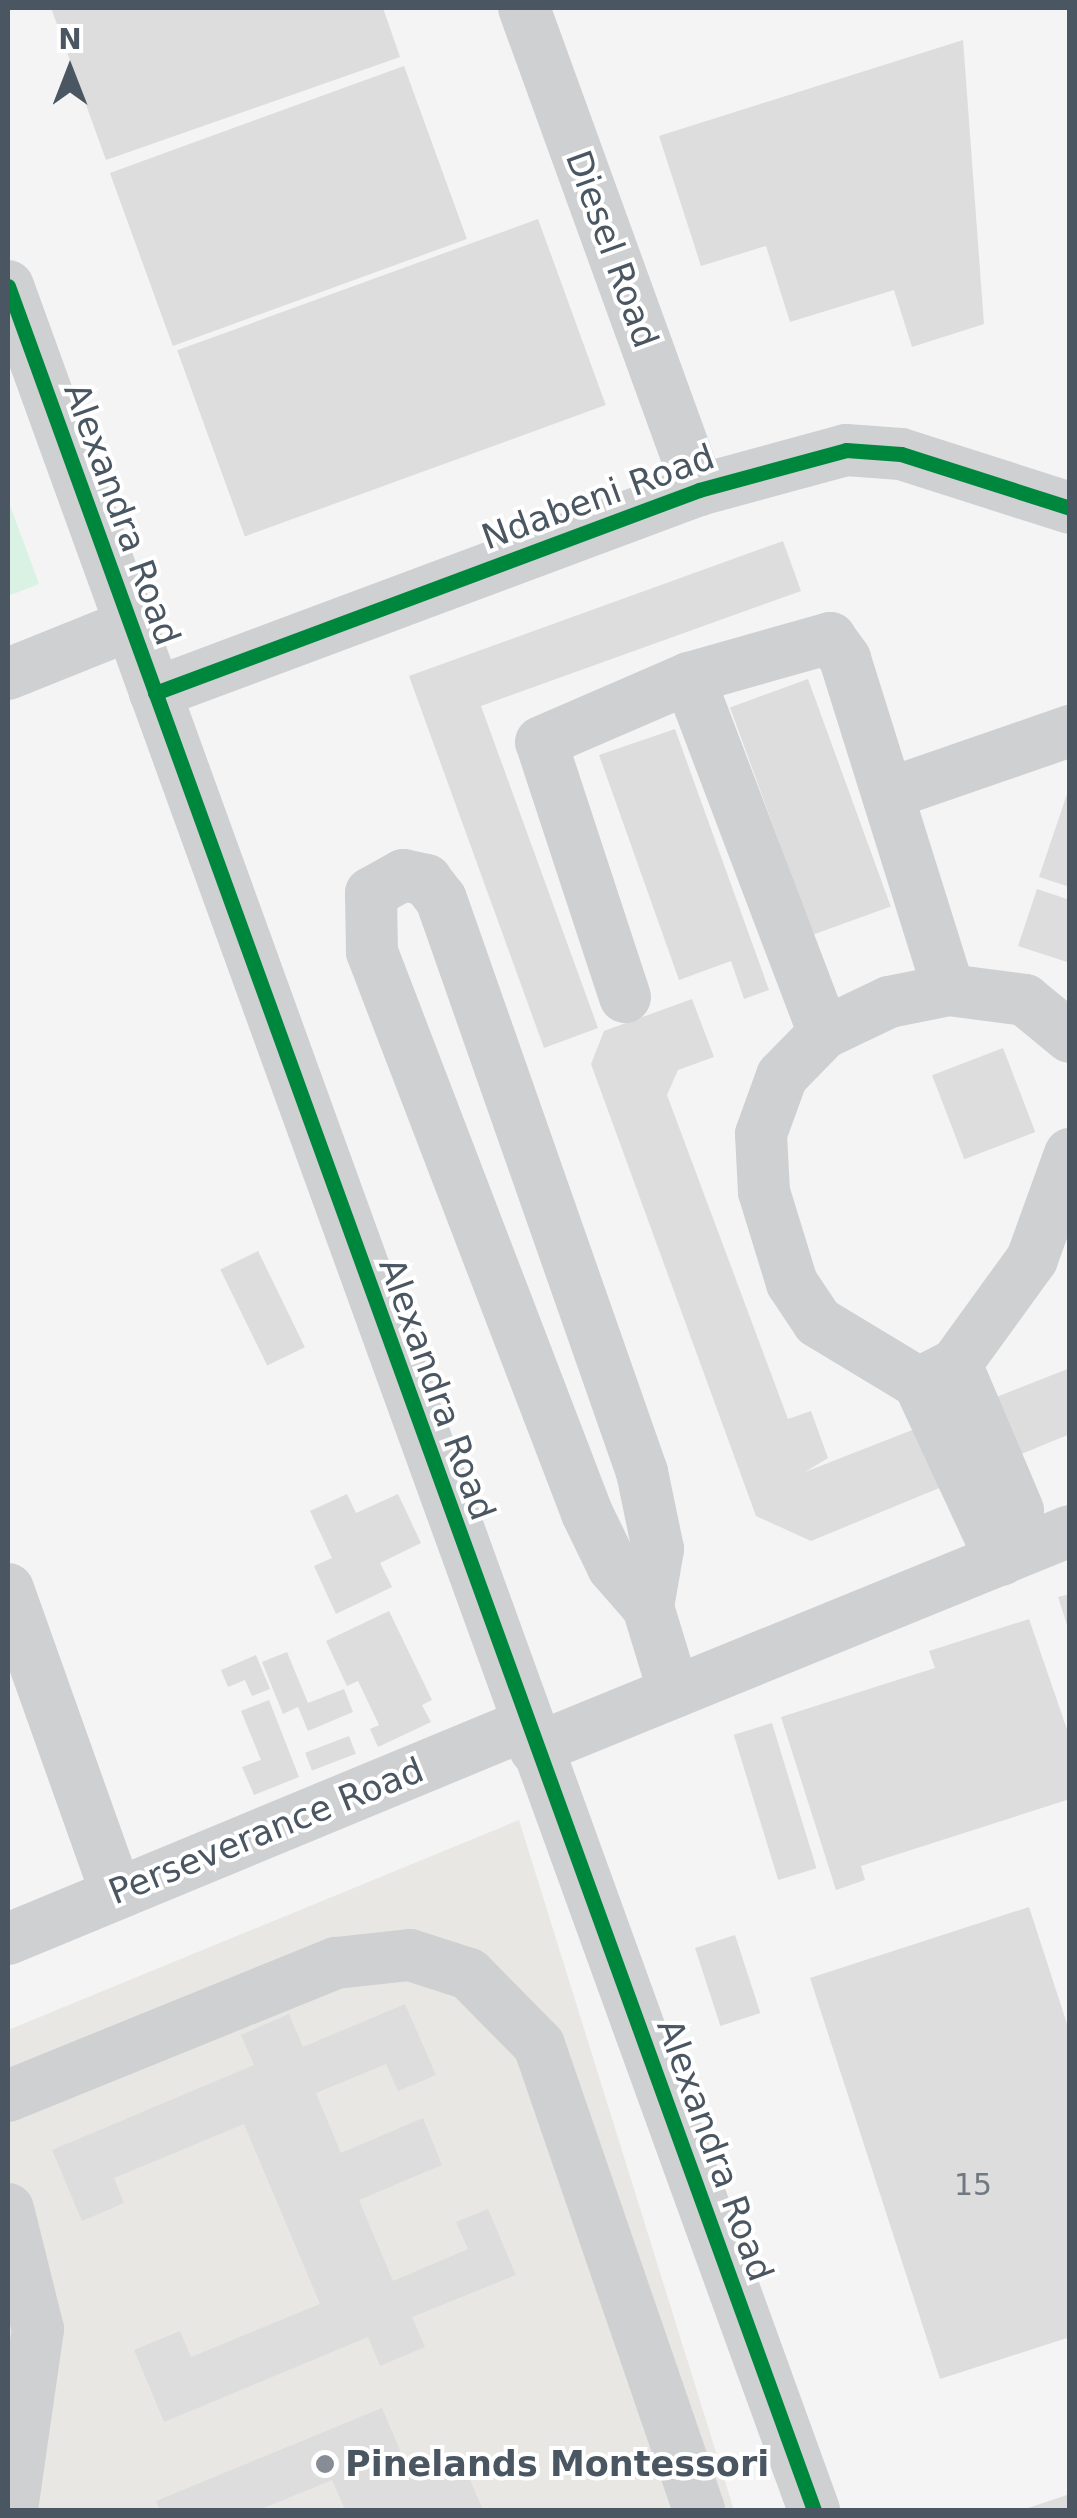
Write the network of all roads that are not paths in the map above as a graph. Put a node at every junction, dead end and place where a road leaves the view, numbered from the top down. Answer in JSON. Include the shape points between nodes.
{"nodes":[{"id":1,"x":524,"y":8,"type":"edge"},
{"id":2,"x":8,"y":286,"type":"edge"},
{"id":3,"x":700,"y":490,"type":"junction"},
{"id":4,"x":1070,"y":508,"type":"edge"},
{"id":5,"x":130,"y":626,"type":"junction"},
{"id":6,"x":8,"y":674,"type":"edge"},
{"id":7,"x":689,"y":678,"type":"junction"},
{"id":8,"x":155,"y":692,"type":"junction"},
{"id":9,"x":1070,"y":731,"type":"edge"},
{"id":10,"x":888,"y":794,"type":"junction"},
{"id":11,"x":949,"y":990,"type":"junction"},
{"id":12,"x":625,"y":997,"type":"dead end"},
{"id":13,"x":824,"y":1033,"type":"junction"},
{"id":14,"x":1070,"y":1036,"type":"edge"},
{"id":15,"x":1070,"y":1154,"type":"edge"},
{"id":16,"x":937,"y":1374,"type":"junction"},
{"id":17,"x":1038,"y":1545,"type":"edge"},
{"id":18,"x":8,"y":1590,"type":"edge"},
{"id":19,"x":648,"y":1606,"type":"junction"},
{"id":20,"x":674,"y":1692,"type":"junction"},
{"id":21,"x":530,"y":1737,"type":"junction"},
{"id":22,"x":116,"y":1892,"type":"junction"},
{"id":23,"x":8,"y":1939,"type":"edge"},
{"id":24,"x":8,"y":2096,"type":"edge"},
{"id":25,"x":8,"y":2210,"type":"edge"},
{"id":26,"x":12,"y":2510,"type":"edge"},
{"id":27,"x":700,"y":2510,"type":"edge"},
{"id":28,"x":814,"y":2510,"type":"edge"}],
"edges":[{"from":1,"to":3,"type":"street","name":"Diesel Road"},
{"from":2,"to":5,"type":"street","name":"Alexandra Road"},
{"from":3,"to":4,"type":"street","name":"Ndabeni Road","via":[[846,450],[900,454]]},
{"from":3,"to":8,"type":"street","name":"Ndabeni Road"},
{"from":5,"to":6,"type":"street"},
{"from":5,"to":8,"type":"street","name":"Alexandra Road"},
{"from":7,"to":10,"type":"street","via":[[830,638],[845,659]]},
{"from":7,"to":12,"type":"street","via":[[540,742]]},
{"from":7,"to":13,"type":"street"},
{"from":8,"to":21,"type":"street","name":"Alexandra Road"},
{"from":9,"to":10,"type":"street"},
{"from":10,"to":11,"type":"street"},
{"from":11,"to":13,"type":"street","via":[[889,1002]]},
{"from":11,"to":14,"type":"street","via":[[1025,1000]]},
{"from":13,"to":16,"type":"street","via":[[782,1076],[766,1119],[764,1192],[792,1282],[818,1322]]},
{"from":15,"to":16,"type":"street","via":[[1032,1258]]},
{"from":16,"to":17,"type":"street"},
{"from":17,"to":20,"type":"street","name":"Perseverance Road"},
{"from":18,"to":22,"type":"street"},
{"from":19,"to":19,"type":"street","via":[[613,1567],[587,1513],[372,952],[371,893],[403,875],[426,880],[440,898],[642,1472],[658,1549]]},
{"from":19,"to":20,"type":"street"},
{"from":20,"to":21,"type":"street","name":"Perseverance Road"},
{"from":21,"to":22,"type":"street","name":"Perseverance Road"},
{"from":21,"to":28,"type":"street","name":"Alexandra Road"},
{"from":22,"to":23,"type":"street","name":"Perseverance Road"},
{"from":24,"to":27,"type":"street","via":[[336,1963],[410,1955],[469,1974],[540,2046]]},
{"from":25,"to":26,"type":"street","via":[[38,2328]]}]}
